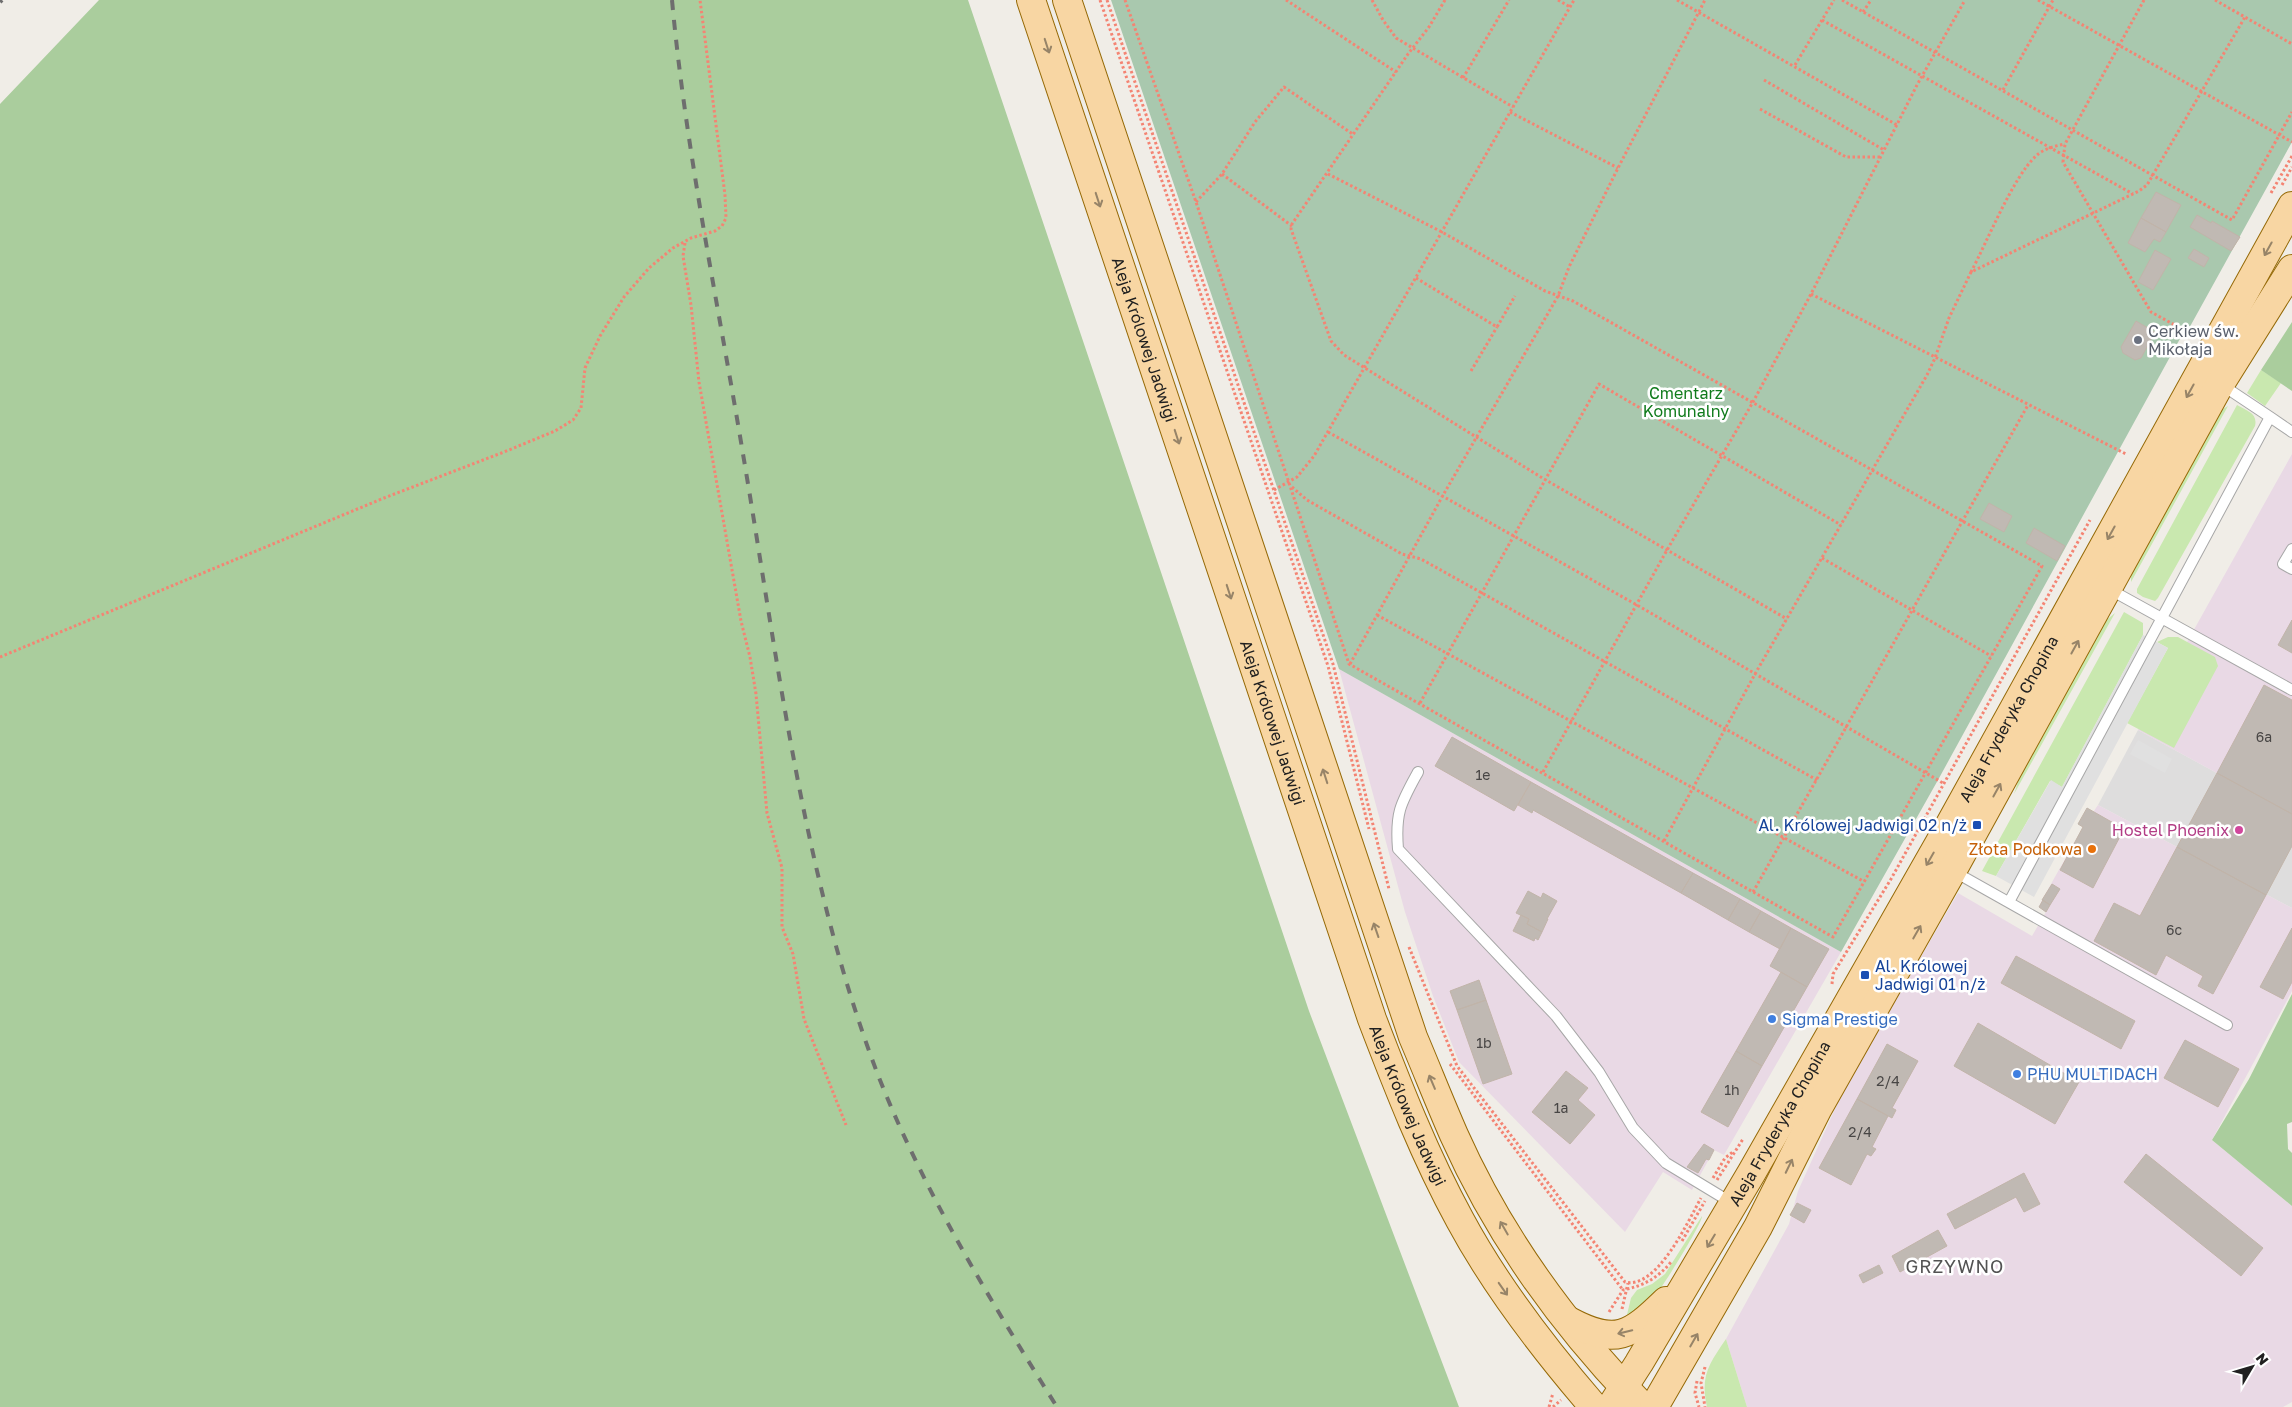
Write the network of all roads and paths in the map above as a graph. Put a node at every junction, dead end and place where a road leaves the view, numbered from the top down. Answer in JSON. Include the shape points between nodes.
{"nodes":[{"id":1,"x":700,"y":0,"type":"edge"},
{"id":2,"x":1031,"y":0,"type":"edge"},
{"id":3,"x":1066,"y":0,"type":"edge"},
{"id":4,"x":1100,"y":0,"type":"edge"},
{"id":5,"x":1107,"y":0,"type":"edge"},
{"id":6,"x":1125,"y":0,"type":"edge"},
{"id":7,"x":1286,"y":0,"type":"edge"},
{"id":8,"x":1372,"y":0,"type":"edge"},
{"id":9,"x":1445,"y":0,"type":"edge"},
{"id":10,"x":1508,"y":0,"type":"edge"},
{"id":11,"x":1558,"y":0,"type":"edge"},
{"id":12,"x":1574,"y":0,"type":"edge"},
{"id":13,"x":1677,"y":0,"type":"edge"},
{"id":14,"x":1705,"y":0,"type":"edge"},
{"id":15,"x":1834,"y":0,"type":"edge"},
{"id":16,"x":1842,"y":0,"type":"edge"},
{"id":17,"x":1872,"y":0,"type":"edge"},
{"id":18,"x":1965,"y":0,"type":"edge"},
{"id":19,"x":2038,"y":0,"type":"edge"},
{"id":20,"x":2053,"y":0,"type":"edge"},
{"id":21,"x":2144,"y":0,"type":"edge"},
{"id":22,"x":2215,"y":0,"type":"edge"},
{"id":23,"x":1570,"y":7,"type":"junction"},
{"id":24,"x":2050,"y":7,"type":"junction"},
{"id":25,"x":1698,"y":12,"type":"junction"},
{"id":26,"x":1863,"y":12,"type":"junction"},
{"id":27,"x":2245,"y":17,"type":"junction"},
{"id":28,"x":1822,"y":20,"type":"junction"},
{"id":29,"x":2292,"y":44,"type":"edge"},
{"id":30,"x":2120,"y":46,"type":"junction"},
{"id":31,"x":1413,"y":48,"type":"junction"},
{"id":32,"x":1935,"y":52,"type":"junction"},
{"id":33,"x":1795,"y":66,"type":"junction"},
{"id":34,"x":1396,"y":72,"type":"junction"},
{"id":35,"x":1922,"y":76,"type":"junction"},
{"id":36,"x":1463,"y":78,"type":"junction"},
{"id":37,"x":1764,"y":80,"type":"dead end"},
{"id":38,"x":2003,"y":90,"type":"junction"},
{"id":39,"x":2202,"y":92,"type":"junction"},
{"id":40,"x":1760,"y":109,"type":"dead end"},
{"id":41,"x":1511,"y":110,"type":"junction"},
{"id":42,"x":2292,"y":112,"type":"edge"},
{"id":43,"x":1897,"y":125,"type":"junction"},
{"id":44,"x":2072,"y":129,"type":"junction"},
{"id":45,"x":1354,"y":135,"type":"junction"},
{"id":46,"x":2279,"y":135,"type":"junction"},
{"id":47,"x":2292,"y":142,"type":"edge"},
{"id":48,"x":2065,"y":144,"type":"junction"},
{"id":49,"x":2050,"y":148,"type":"junction"},
{"id":50,"x":1884,"y":150,"type":"junction"},
{"id":51,"x":2063,"y":155,"type":"junction"},
{"id":52,"x":2292,"y":156,"type":"edge"},
{"id":53,"x":1880,"y":157,"type":"junction"},
{"id":54,"x":1618,"y":168,"type":"junction"},
{"id":55,"x":1222,"y":174,"type":"junction"},
{"id":56,"x":1328,"y":174,"type":"junction"},
{"id":57,"x":2154,"y":176,"type":"junction"},
{"id":58,"x":2133,"y":194,"type":"junction"},
{"id":59,"x":1196,"y":202,"type":"junction"},
{"id":60,"x":2280,"y":202,"type":"edge"},
{"id":61,"x":2093,"y":212,"type":"junction"},
{"id":62,"x":1292,"y":226,"type":"junction"},
{"id":63,"x":1442,"y":232,"type":"junction"},
{"id":64,"x":691,"y":238,"type":"junction"},
{"id":65,"x":2292,"y":269,"type":"edge"},
{"id":66,"x":1971,"y":272,"type":"junction"},
{"id":67,"x":1416,"y":278,"type":"junction"},
{"id":68,"x":1811,"y":294,"type":"junction"},
{"id":69,"x":1515,"y":296,"type":"dead end"},
{"id":70,"x":1558,"y":296,"type":"junction"},
{"id":71,"x":1497,"y":327,"type":"junction"},
{"id":72,"x":2198,"y":327,"type":"dead end"},
{"id":73,"x":2193,"y":335,"type":"junction"},
{"id":74,"x":2189,"y":344,"type":"dead end"},
{"id":75,"x":1935,"y":358,"type":"junction"},
{"id":76,"x":1365,"y":368,"type":"junction"},
{"id":77,"x":1471,"y":372,"type":"dead end"},
{"id":78,"x":2220,"y":384,"type":"junction"},
{"id":79,"x":1753,"y":402,"type":"junction"},
{"id":80,"x":2028,"y":405,"type":"junction"},
{"id":81,"x":2270,"y":417,"type":"junction"},
{"id":82,"x":1328,"y":432,"type":"junction"},
{"id":83,"x":2292,"y":432,"type":"edge"},
{"id":84,"x":1476,"y":437,"type":"junction"},
{"id":85,"x":2131,"y":446,"type":"dead end"},
{"id":86,"x":2126,"y":454,"type":"junction"},
{"id":87,"x":1722,"y":456,"type":"junction"},
{"id":88,"x":2122,"y":462,"type":"dead end"},
{"id":89,"x":1872,"y":468,"type":"junction"},
{"id":90,"x":1544,"y":479,"type":"junction"},
{"id":91,"x":1289,"y":483,"type":"junction"},
{"id":92,"x":1274,"y":490,"type":"junction"},
{"id":93,"x":1442,"y":497,"type":"junction"},
{"id":94,"x":2093,"y":515,"type":"dead end"},
{"id":95,"x":1963,"y":521,"type":"junction"},
{"id":96,"x":1841,"y":525,"type":"junction"},
{"id":97,"x":1513,"y":537,"type":"junction"},
{"id":98,"x":2292,"y":549,"type":"edge"},
{"id":99,"x":1667,"y":550,"type":"junction"},
{"id":100,"x":1410,"y":555,"type":"junction"},
{"id":101,"x":1822,"y":558,"type":"junction"},
{"id":102,"x":2292,"y":569,"type":"edge"},
{"id":103,"x":2108,"y":588,"type":"junction"},
{"id":104,"x":1482,"y":593,"type":"junction"},
{"id":105,"x":1636,"y":606,"type":"junction"},
{"id":106,"x":1912,"y":611,"type":"junction"},
{"id":107,"x":1377,"y":614,"type":"junction"},
{"id":108,"x":2161,"y":617,"type":"junction"},
{"id":109,"x":1787,"y":619,"type":"junction"},
{"id":110,"x":1447,"y":653,"type":"junction"},
{"id":111,"x":1991,"y":656,"type":"junction"},
{"id":112,"x":0,"y":657,"type":"edge"},
{"id":113,"x":1605,"y":662,"type":"junction"},
{"id":114,"x":1349,"y":664,"type":"junction"},
{"id":115,"x":1755,"y":674,"type":"junction"},
{"id":116,"x":2292,"y":690,"type":"edge"},
{"id":117,"x":1420,"y":702,"type":"junction"},
{"id":118,"x":1571,"y":721,"type":"junction"},
{"id":119,"x":1846,"y":727,"type":"junction"},
{"id":120,"x":1725,"y":730,"type":"junction"},
{"id":121,"x":1418,"y":772,"type":"dead end"},
{"id":122,"x":1544,"y":772,"type":"junction"},
{"id":123,"x":1924,"y":773,"type":"junction"},
{"id":124,"x":1817,"y":780,"type":"junction"},
{"id":125,"x":1943,"y":783,"type":"junction"},
{"id":126,"x":1694,"y":788,"type":"junction"},
{"id":127,"x":1785,"y":838,"type":"junction"},
{"id":128,"x":1664,"y":842,"type":"junction"},
{"id":129,"x":1952,"y":871,"type":"junction"},
{"id":130,"x":1863,"y":881,"type":"junction"},
{"id":131,"x":1385,"y":890,"type":"dead end"},
{"id":132,"x":1390,"y":890,"type":"dead end"},
{"id":133,"x":1753,"y":892,"type":"junction"},
{"id":134,"x":2009,"y":902,"type":"junction"},
{"id":135,"x":1408,"y":945,"type":"dead end"},
{"id":136,"x":1832,"y":987,"type":"dead end"},
{"id":137,"x":2227,"y":1025,"type":"dead end"},
{"id":138,"x":1448,"y":1059,"type":"dead end"},
{"id":139,"x":846,"y":1125,"type":"dead end"},
{"id":140,"x":1734,"y":1151,"type":"dead end"},
{"id":141,"x":1739,"y":1198,"type":"junction"},
{"id":142,"x":1676,"y":1253,"type":"dead end"},
{"id":143,"x":1680,"y":1270,"type":"junction"},
{"id":144,"x":1623,"y":1290,"type":"junction"},
{"id":145,"x":1564,"y":1318,"type":"junction"},
{"id":146,"x":1608,"y":1335,"type":"junction"},
{"id":147,"x":1569,"y":1378,"type":"junction"},
{"id":148,"x":1617,"y":1397,"type":"edge"},
{"id":149,"x":1549,"y":1407,"type":"edge"},
{"id":150,"x":1594,"y":1407,"type":"edge"},
{"id":151,"x":1643,"y":1407,"type":"edge"},
{"id":152,"x":1654,"y":1407,"type":"edge"}],
"edges":[{"from":1,"to":64,"type":"path","via":[[726,210],[724,222],[718,229]]},
{"from":2,"to":147,"type":"main road","name":"Aleja Królowej Jadwigi","one_way":true,"via":[[1375,1028],[1427,1154],[1461,1221],[1502,1287]]},
{"from":145,"to":3,"type":"main road","name":"Aleja Królowej Jadwigi","one_way":true,"via":[[1517,1251],[1484,1195],[1413,1037]]},
{"from":4,"to":131,"type":"path","via":[[1328,666]]},
{"from":5,"to":92,"type":"path"},
{"from":6,"to":59,"type":"path"},
{"from":7,"to":34,"type":"path"},
{"from":8,"to":31,"type":"path","via":[[1392,34]]},
{"from":9,"to":31,"type":"path"},
{"from":10,"to":36,"type":"path"},
{"from":11,"to":23,"type":"path"},
{"from":12,"to":23,"type":"path"},
{"from":13,"to":25,"type":"path"},
{"from":14,"to":25,"type":"path"},
{"from":15,"to":28,"type":"path"},
{"from":16,"to":26,"type":"path"},
{"from":17,"to":26,"type":"path"},
{"from":18,"to":32,"type":"path"},
{"from":19,"to":24,"type":"path"},
{"from":20,"to":24,"type":"path"},
{"from":21,"to":30,"type":"path"},
{"from":22,"to":27,"type":"path"},
{"from":23,"to":41,"type":"path"},
{"from":24,"to":30,"type":"path"},
{"from":24,"to":38,"type":"path"},
{"from":25,"to":33,"type":"path"},
{"from":25,"to":54,"type":"path"},
{"from":26,"to":32,"type":"path"},
{"from":27,"to":29,"type":"path"},
{"from":27,"to":39,"type":"path"},
{"from":28,"to":33,"type":"path"},
{"from":28,"to":35,"type":"path"},
{"from":30,"to":39,"type":"path"},
{"from":30,"to":44,"type":"path"},
{"from":31,"to":34,"type":"path"},
{"from":31,"to":36,"type":"path"},
{"from":32,"to":35,"type":"path"},
{"from":32,"to":38,"type":"path"},
{"from":33,"to":43,"type":"path"},
{"from":34,"to":45,"type":"path"},
{"from":35,"to":43,"type":"path"},
{"from":35,"to":49,"type":"path"},
{"from":36,"to":41,"type":"path"},
{"from":37,"to":50,"type":"path"},
{"from":38,"to":44,"type":"path"},
{"from":39,"to":46,"type":"path"},
{"from":39,"to":57,"type":"path"},
{"from":40,"to":53,"type":"path","via":[[1846,156]]},
{"from":41,"to":54,"type":"path"},
{"from":41,"to":63,"type":"path"},
{"from":42,"to":46,"type":"path"},
{"from":43,"to":50,"type":"path"},
{"from":44,"to":48,"type":"path"},
{"from":44,"to":57,"type":"path"},
{"from":45,"to":55,"type":"path","via":[[1284,87]]},
{"from":45,"to":56,"type":"path"},
{"from":46,"to":47,"type":"path"},
{"from":46,"to":57,"type":"path","via":[[2232,220]]},
{"from":48,"to":49,"type":"path"},
{"from":48,"to":51,"type":"path"},
{"from":49,"to":51,"type":"path"},
{"from":49,"to":66,"type":"path","via":[[2036,155],[2021,176]]},
{"from":50,"to":53,"type":"path"},
{"from":51,"to":58,"type":"path"},
{"from":51,"to":61,"type":"path","via":[[2063,162]]},
{"from":52,"to":60,"type":"path"},
{"from":53,"to":68,"type":"path"},
{"from":54,"to":70,"type":"path"},
{"from":55,"to":59,"type":"path"},
{"from":55,"to":62,"type":"path"},
{"from":56,"to":62,"type":"path"},
{"from":56,"to":63,"type":"path"},
{"from":57,"to":58,"type":"path"},
{"from":58,"to":61,"type":"path"},
{"from":59,"to":91,"type":"path"},
{"from":60,"to":141,"type":"main road","name":"Aleja Fryderyka Chopina","one_way":true,"via":[[1948,828]]},
{"from":61,"to":66,"type":"path"},
{"from":61,"to":73,"type":"path","via":[[2151,312]]},
{"from":62,"to":76,"type":"path","via":[[1331,342]]},
{"from":63,"to":67,"type":"path"},
{"from":63,"to":70,"type":"path"},
{"from":64,"to":112,"type":"path","via":[[649,268],[624,297],[585,368],[581,408],[573,420],[555,431],[375,501]]},
{"from":64,"to":139,"type":"path","via":[[684,244],[682,256],[699,382],[754,685],[767,813],[782,868],[782,927],[793,954],[804,1019]]},
{"from":65,"to":78,"type":"main road","name":"Aleja Fryderyka Chopina"},
{"from":66,"to":75,"type":"path","via":[[1949,318]]},
{"from":67,"to":71,"type":"path"},
{"from":67,"to":76,"type":"path"},
{"from":68,"to":75,"type":"path"},
{"from":68,"to":79,"type":"path"},
{"from":69,"to":71,"type":"path"},
{"from":70,"to":79,"type":"path","via":[[1573,301]]},
{"from":70,"to":84,"type":"path"},
{"from":71,"to":77,"type":"path"},
{"from":72,"to":73,"type":"path"},
{"from":73,"to":74,"type":"path"},
{"from":75,"to":80,"type":"path"},
{"from":75,"to":89,"type":"path"},
{"from":76,"to":82,"type":"path"},
{"from":76,"to":84,"type":"path"},
{"from":78,"to":81,"type":"lane"},
{"from":78,"to":103,"type":"main road","name":"Aleja Fryderyka Chopina"},
{"from":79,"to":87,"type":"path"},
{"from":79,"to":89,"type":"path"},
{"from":80,"to":86,"type":"path"},
{"from":80,"to":95,"type":"path"},
{"from":81,"to":83,"type":"lane"},
{"from":81,"to":108,"type":"lane"},
{"from":82,"to":91,"type":"path","via":[[1304,470]]},
{"from":82,"to":93,"type":"path"},
{"from":84,"to":90,"type":"path"},
{"from":84,"to":93,"type":"path"},
{"from":85,"to":86,"type":"path"},
{"from":86,"to":88,"type":"path"},
{"from":87,"to":90,"type":"path","via":[[1599,384]]},
{"from":87,"to":96,"type":"path"},
{"from":87,"to":99,"type":"path"},
{"from":89,"to":95,"type":"path"},
{"from":89,"to":96,"type":"path"},
{"from":90,"to":97,"type":"path"},
{"from":90,"to":99,"type":"path"},
{"from":91,"to":92,"type":"path"},
{"from":91,"to":100,"type":"path","via":[[1307,500],[1402,554]]},
{"from":91,"to":114,"type":"path"},
{"from":92,"to":132,"type":"path","via":[[1333,664]]},
{"from":93,"to":97,"type":"path"},
{"from":93,"to":100,"type":"path"},
{"from":94,"to":125,"type":"path"},
{"from":95,"to":106,"type":"path"},
{"from":95,"to":111,"type":"path","via":[[2042,566]]},
{"from":96,"to":101,"type":"path"},
{"from":97,"to":104,"type":"path"},
{"from":97,"to":105,"type":"path"},
{"from":98,"to":102,"type":"lane","via":[[2284,564]]},
{"from":99,"to":105,"type":"path"},
{"from":99,"to":109,"type":"path"},
{"from":100,"to":104,"type":"path"},
{"from":100,"to":107,"type":"path"},
{"from":101,"to":106,"type":"path"},
{"from":101,"to":109,"type":"path"},
{"from":103,"to":108,"type":"lane"},
{"from":129,"to":103,"type":"main road","name":"Aleja Fryderyka Chopina","one_way":true},
{"from":104,"to":110,"type":"path"},
{"from":104,"to":113,"type":"path"},
{"from":105,"to":113,"type":"path"},
{"from":105,"to":115,"type":"path"},
{"from":106,"to":111,"type":"path"},
{"from":106,"to":119,"type":"path"},
{"from":107,"to":110,"type":"path"},
{"from":107,"to":114,"type":"path"},
{"from":108,"to":116,"type":"lane"},
{"from":108,"to":134,"type":"lane"},
{"from":109,"to":115,"type":"path"},
{"from":110,"to":117,"type":"path"},
{"from":110,"to":118,"type":"path"},
{"from":111,"to":123,"type":"path"},
{"from":113,"to":118,"type":"path"},
{"from":113,"to":120,"type":"path"},
{"from":114,"to":117,"type":"path"},
{"from":115,"to":119,"type":"path"},
{"from":115,"to":120,"type":"path"},
{"from":117,"to":122,"type":"path"},
{"from":118,"to":122,"type":"path"},
{"from":118,"to":126,"type":"path"},
{"from":119,"to":123,"type":"path"},
{"from":119,"to":124,"type":"path"},
{"from":120,"to":124,"type":"path"},
{"from":120,"to":126,"type":"path"},
{"from":121,"to":141,"type":"lane","via":[[1400,804],[1396,825],[1398,849],[1556,1016],[1599,1072],[1633,1128],[1666,1163]]},
{"from":122,"to":128,"type":"path"},
{"from":123,"to":125,"type":"path"},
{"from":123,"to":130,"type":"path"},
{"from":124,"to":127,"type":"path"},
{"from":125,"to":136,"type":"path","via":[[1833,974]]},
{"from":126,"to":127,"type":"path"},
{"from":126,"to":128,"type":"path"},
{"from":127,"to":130,"type":"path"},
{"from":127,"to":133,"type":"path"},
{"from":128,"to":133,"type":"path"},
{"from":129,"to":134,"type":"lane"},
{"from":141,"to":129,"type":"main road","name":"Aleja Fryderyka Chopina","one_way":true,"via":[[1818,1108]]},
{"from":130,"to":133,"type":"path","via":[[1833,937]]},
{"from":134,"to":137,"type":"lane"},
{"from":135,"to":141,"type":"path","via":[[1457,1066],[1625,1282],[1646,1277]]},
{"from":138,"to":144,"type":"path"},
{"from":140,"to":141,"type":"path"},
{"from":141,"to":142,"type":"path"},
{"from":141,"to":143,"type":"main road","name":"Aleja Fryderyka Chopina","one_way":true},
{"from":152,"to":141,"type":"main road","name":"Aleja Fryderyka Chopina","one_way":true},
{"from":143,"to":144,"type":"path","via":[[1662,1272],[1651,1281]]},
{"from":143,"to":146,"type":"main road","one_way":true,"via":[[1636,1329]]},
{"from":143,"to":148,"type":"main road","name":"Aleja Fryderyka Chopina"},
{"from":144,"to":146,"type":"path","via":[[1608,1314]]},
{"from":145,"to":146,"type":"main road","via":[[1587,1330]]},
{"from":145,"to":148,"type":"main road","name":"Aleja Królowej Jadwigi"},
{"from":147,"to":149,"type":"path","via":[[1551,1395]]},
{"from":147,"to":150,"type":"main road","name":"Aleja Królowej Jadwigi"},
{"from":148,"to":151,"type":"main road","name":"Aleja Królowej Jadwigi"}]}
